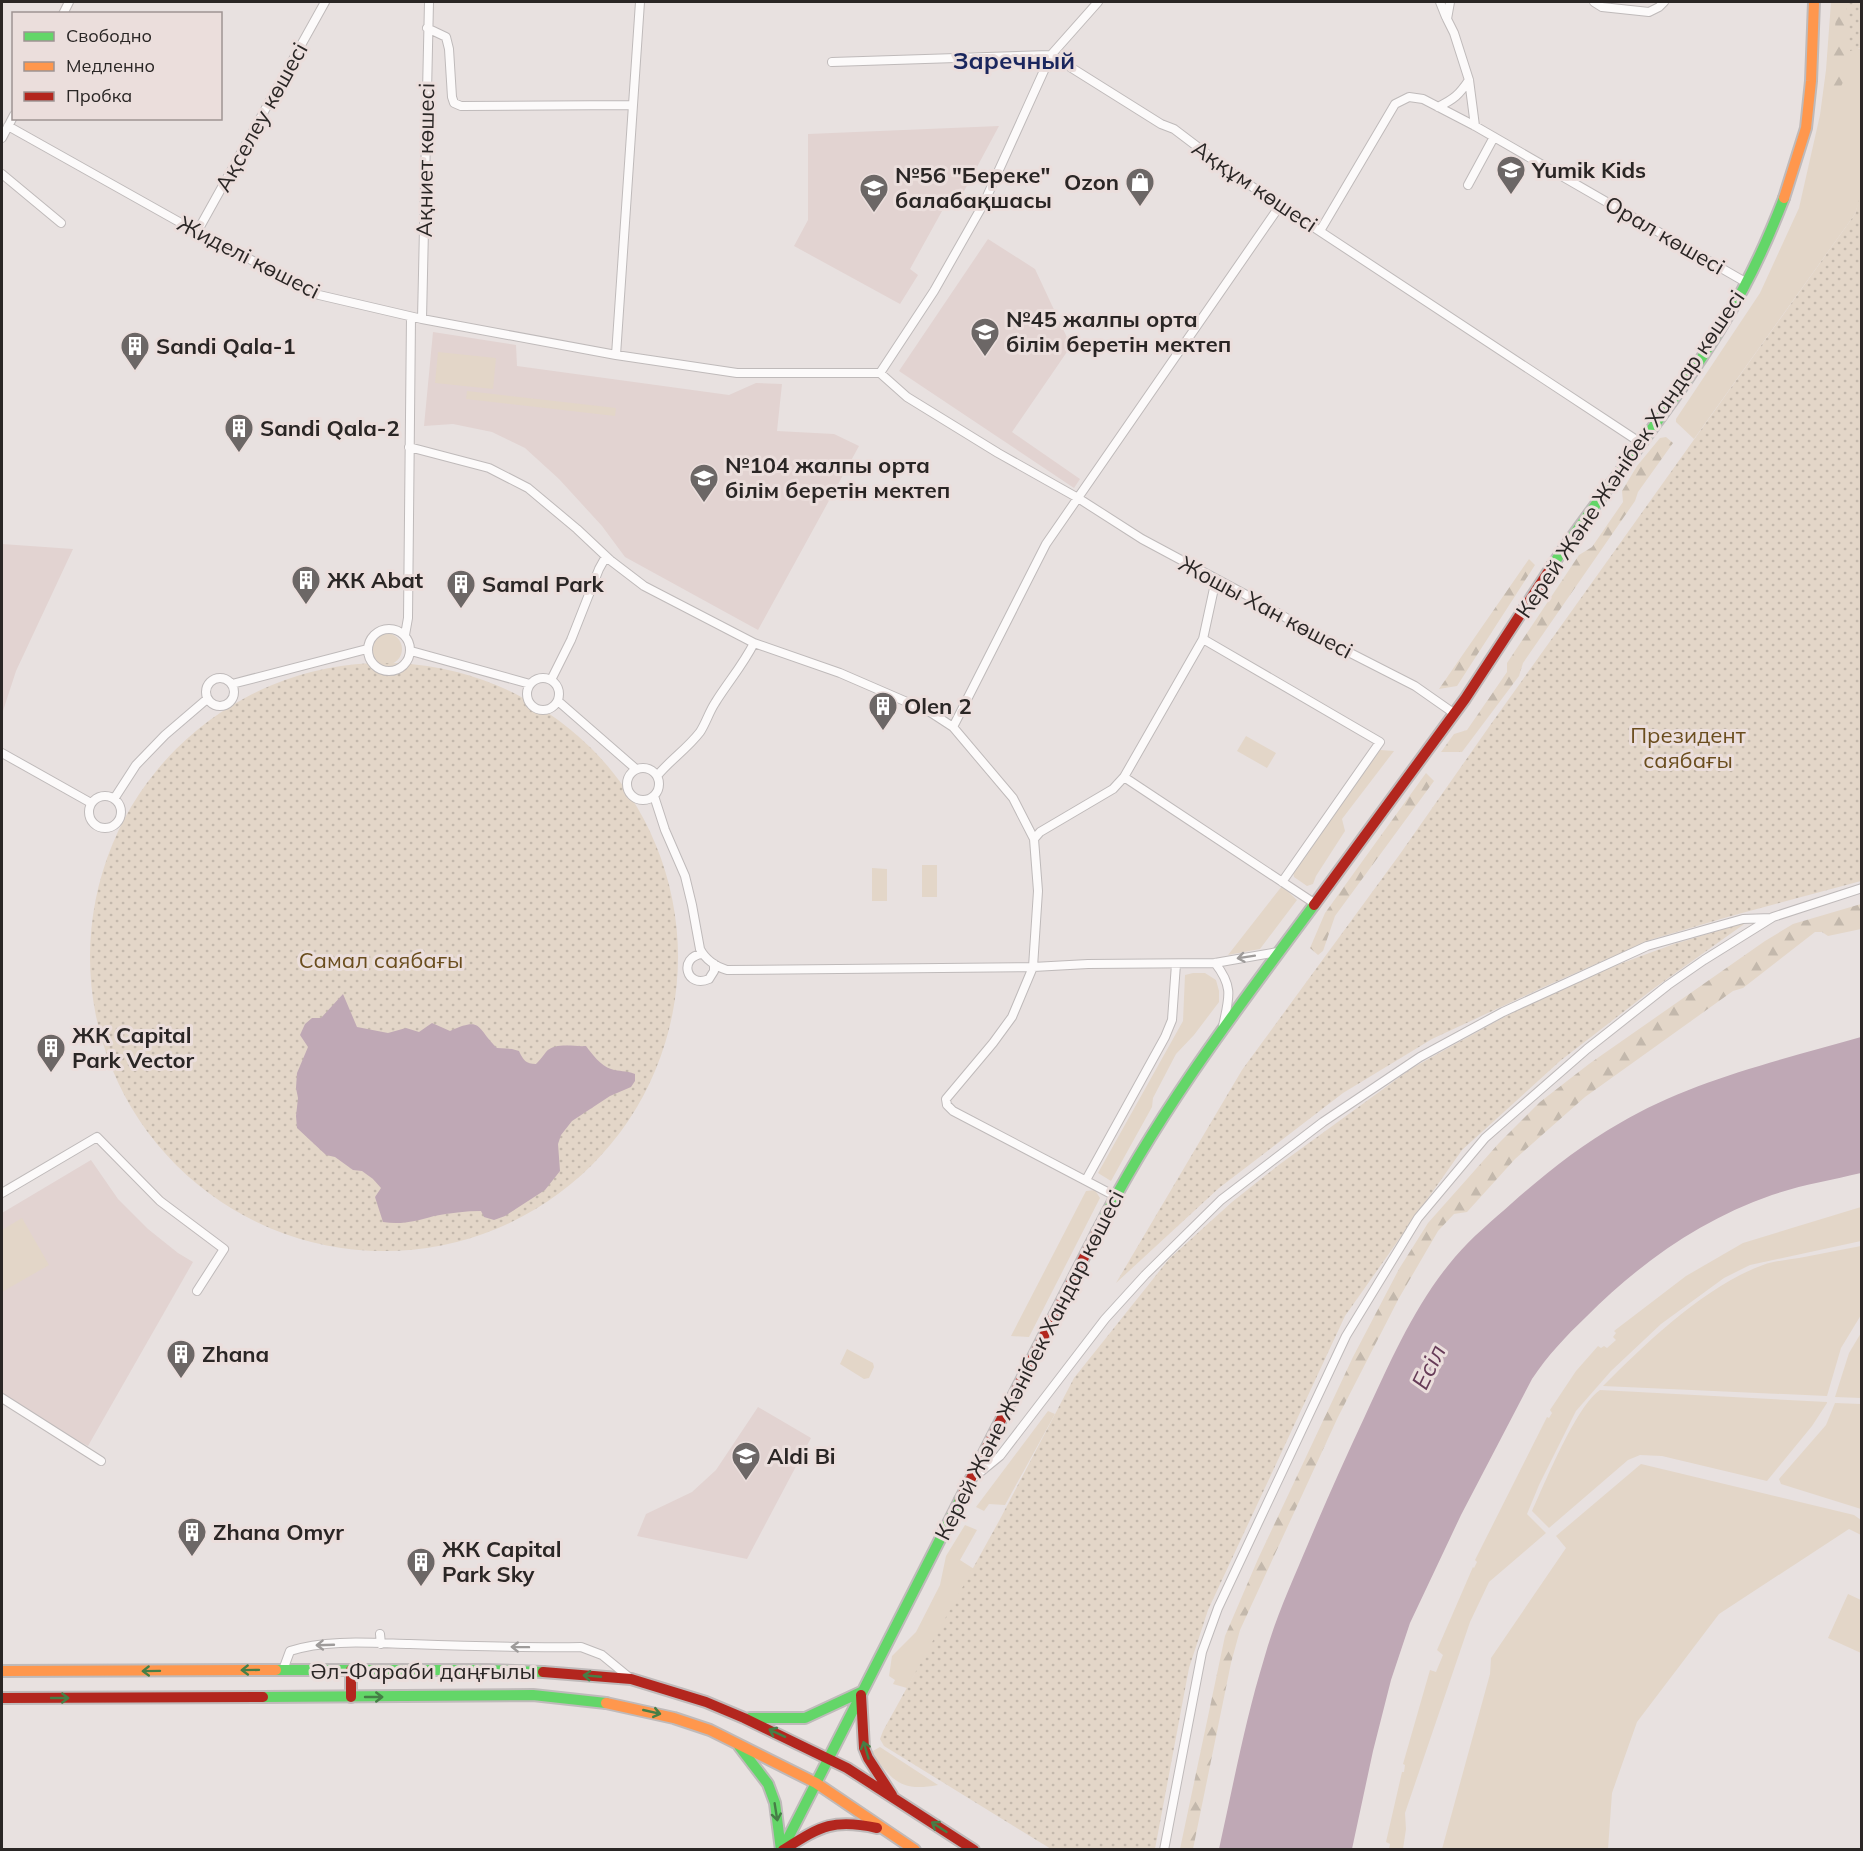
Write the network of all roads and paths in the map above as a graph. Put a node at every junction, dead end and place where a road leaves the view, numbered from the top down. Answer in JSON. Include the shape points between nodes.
{"nodes":[{"id":1,"x":325,"y":2,"type":"edge"},
{"id":2,"x":429,"y":2,"type":"edge"},
{"id":3,"x":640,"y":2,"type":"edge"},
{"id":4,"x":1098,"y":2,"type":"edge"},
{"id":5,"x":1440,"y":2,"type":"edge"},
{"id":6,"x":1450,"y":2,"type":"edge"},
{"id":7,"x":1594,"y":2,"type":"edge"},
{"id":8,"x":1664,"y":2,"type":"edge"},
{"id":9,"x":1814,"y":2,"type":"edge"},
{"id":10,"x":1447,"y":19,"type":"junction"},
{"id":11,"x":428,"y":28,"type":"junction"},
{"id":12,"x":1051,"y":55,"type":"junction"},
{"id":13,"x":832,"y":62,"type":"dead end"},
{"id":14,"x":1469,"y":80,"type":"junction"},
{"id":15,"x":632,"y":105,"type":"junction"},
{"id":16,"x":1438,"y":107,"type":"junction"},
{"id":17,"x":12,"y":119,"type":"edge"},
{"id":18,"x":8,"y":126,"type":"junction"},
{"id":19,"x":1475,"y":126,"type":"junction"},
{"id":20,"x":1494,"y":136,"type":"junction"},
{"id":21,"x":2,"y":138,"type":"edge"},
{"id":22,"x":2,"y":174,"type":"edge"},
{"id":23,"x":1468,"y":185,"type":"dead end"},
{"id":24,"x":1281,"y":204,"type":"junction"},
{"id":25,"x":61,"y":223,"type":"dead end"},
{"id":26,"x":1320,"y":231,"type":"junction"},
{"id":27,"x":197,"y":232,"type":"junction"},
{"id":28,"x":1747,"y":283,"type":"junction"},
{"id":29,"x":411,"y":317,"type":"junction"},
{"id":30,"x":422,"y":320,"type":"junction"},
{"id":31,"x":616,"y":355,"type":"junction"},
{"id":32,"x":880,"y":373,"type":"junction"},
{"id":33,"x":1641,"y":443,"type":"junction"},
{"id":34,"x":409,"y":447,"type":"junction"},
{"id":35,"x":1078,"y":498,"type":"junction"},
{"id":36,"x":610,"y":560,"type":"junction"},
{"id":37,"x":1216,"y":579,"type":"junction"},
{"id":38,"x":405,"y":635,"type":"junction"},
{"id":39,"x":1203,"y":639,"type":"junction"},
{"id":40,"x":754,"y":643,"type":"junction"},
{"id":41,"x":368,"y":649,"type":"junction"},
{"id":42,"x":411,"y":651,"type":"junction"},
{"id":43,"x":551,"y":680,"type":"junction"},
{"id":44,"x":232,"y":684,"type":"junction"},
{"id":45,"x":530,"y":684,"type":"junction"},
{"id":46,"x":207,"y":699,"type":"junction"},
{"id":47,"x":558,"y":701,"type":"junction"},
{"id":48,"x":1455,"y":714,"type":"junction"},
{"id":49,"x":953,"y":727,"type":"junction"},
{"id":50,"x":2,"y":753,"type":"edge"},
{"id":51,"x":636,"y":769,"type":"junction"},
{"id":52,"x":657,"y":776,"type":"junction"},
{"id":53,"x":1124,"y":777,"type":"junction"},
{"id":54,"x":654,"y":796,"type":"junction"},
{"id":55,"x":114,"y":799,"type":"junction"},
{"id":56,"x":91,"y":803,"type":"junction"},
{"id":57,"x":1034,"y":839,"type":"junction"},
{"id":58,"x":1282,"y":882,"type":"junction"},
{"id":59,"x":1862,"y":888,"type":"edge"},
{"id":60,"x":1314,"y":903,"type":"junction"},
{"id":61,"x":1773,"y":917,"type":"junction"},
{"id":62,"x":1278,"y":952,"type":"junction"},
{"id":63,"x":702,"y":954,"type":"junction"},
{"id":64,"x":1215,"y":963,"type":"junction"},
{"id":65,"x":714,"y":964,"type":"junction"},
{"id":66,"x":1176,"y":964,"type":"junction"},
{"id":67,"x":1033,"y":967,"type":"junction"},
{"id":68,"x":1223,"y":1029,"type":"junction"},
{"id":69,"x":1086,"y":1180,"type":"junction"},
{"id":70,"x":2,"y":1193,"type":"edge"},
{"id":71,"x":1115,"y":1196,"type":"junction"},
{"id":72,"x":197,"y":1291,"type":"dead end"},
{"id":73,"x":2,"y":1398,"type":"edge"},
{"id":74,"x":100,"y":1461,"type":"dead end"},
{"id":75,"x":969,"y":1481,"type":"junction"},
{"id":76,"x":380,"y":1634,"type":"dead end"},
{"id":77,"x":381,"y":1644,"type":"junction"},
{"id":78,"x":283,"y":1670,"type":"junction"},
{"id":79,"x":351,"y":1670,"type":"junction"},
{"id":80,"x":2,"y":1671,"type":"edge"},
{"id":81,"x":631,"y":1679,"type":"junction"},
{"id":82,"x":861,"y":1692,"type":"junction"},
{"id":83,"x":351,"y":1697,"type":"junction"},
{"id":84,"x":2,"y":1698,"type":"edge"},
{"id":85,"x":744,"y":1718,"type":"junction"},
{"id":86,"x":737,"y":1744,"type":"junction"},
{"id":87,"x":829,"y":1759,"type":"junction"},
{"id":88,"x":816,"y":1783,"type":"junction"},
{"id":89,"x":895,"y":1799,"type":"junction"},
{"id":90,"x":886,"y":1830,"type":"junction"},
{"id":91,"x":782,"y":1850,"type":"edge"},
{"id":92,"x":915,"y":1850,"type":"edge"},
{"id":93,"x":974,"y":1850,"type":"edge"},
{"id":94,"x":1164,"y":1850,"type":"edge"}],
"edges":[{"from":1,"to":27,"type":"street","name":"Ақселеу көшесі"},
{"from":2,"to":11,"type":"street","name":"Ақниет көшесі"},
{"from":3,"to":15,"type":"street"},
{"from":4,"to":12,"type":"street"},
{"from":5,"to":10,"type":"street"},
{"from":6,"to":10,"type":"street"},
{"from":7,"to":8,"type":"street","via":[[1602,7],[1649,12]]},
{"from":9,"to":28,"type":"main road","name":"Керей Және Жәнібек Хандар көшесі","via":[[1806,129],[1782,206]]},
{"from":10,"to":14,"type":"street"},
{"from":11,"to":15,"type":"street","via":[[446,37],[452,97],[461,106]]},
{"from":11,"to":30,"type":"street","name":"Ақниет көшесі"},
{"from":12,"to":13,"type":"street"},
{"from":12,"to":24,"type":"street","name":"Аққұм көшесі","via":[[1174,129]]},
{"from":12,"to":32,"type":"street","via":[[984,203],[934,291]]},
{"from":14,"to":16,"type":"street","via":[[1460,94]]},
{"from":14,"to":19,"type":"street"},
{"from":15,"to":31,"type":"street"},
{"from":16,"to":19,"type":"street","name":"Орал көшесі"},
{"from":16,"to":26,"type":"street","name":"Орал көшесі","via":[[1423,99],[1409,98],[1395,104]]},
{"from":17,"to":18,"type":"street"},
{"from":18,"to":21,"type":"street"},
{"from":18,"to":27,"type":"street","name":"Жиделі көшесі"},
{"from":19,"to":20,"type":"street","name":"Орал көшесі"},
{"from":20,"to":23,"type":"street"},
{"from":20,"to":28,"type":"street","name":"Орал көшесі"},
{"from":22,"to":25,"type":"street"},
{"from":24,"to":26,"type":"street","name":"Аққұм көшесі"},
{"from":24,"to":35,"type":"street"},
{"from":26,"to":33,"type":"street","name":"Аққұм көшесі"},
{"from":27,"to":29,"type":"street","name":"Жиделі көшесі","via":[[318,295]]},
{"from":28,"to":33,"type":"main road","name":"Керей Және Жәнібек Хандар көшесі"},
{"from":29,"to":30,"type":"street","name":"Жиделі көшесі"},
{"from":29,"to":34,"type":"street"},
{"from":30,"to":31,"type":"street","name":"Жиделі көшесі"},
{"from":31,"to":32,"type":"street","name":"Жиделі көшесі","via":[[737,373]]},
{"from":32,"to":35,"type":"street","name":"Жошы Хан көшесі","via":[[934,415]]},
{"from":33,"to":48,"type":"main road","name":"Керей Және Жәнібек Хандар көшесі","via":[[1553,564]]},
{"from":34,"to":36,"type":"street","via":[[489,468],[528,488]]},
{"from":34,"to":38,"type":"street"},
{"from":35,"to":37,"type":"street","name":"Жошы Хан көшесі"},
{"from":35,"to":49,"type":"street","via":[[1046,544]]},
{"from":36,"to":40,"type":"street","via":[[644,586]]},
{"from":36,"to":43,"type":"street","via":[[604,560],[599,569]]},
{"from":37,"to":39,"type":"street"},
{"from":37,"to":48,"type":"street","name":"Жошы Хан көшесі","via":[[1415,686]]},
{"from":38,"to":41,"type":"street","via":[[390,628],[379,630]]},
{"from":38,"to":42,"type":"street"},
{"from":39,"to":53,"type":"street"},
{"from":39,"to":58,"type":"street","via":[[1380,742]]},
{"from":40,"to":49,"type":"street","via":[[840,673],[930,712]]},
{"from":40,"to":52,"type":"street","via":[[701,730]]},
{"from":41,"to":42,"type":"street","via":[[370,660],[388,672],[408,662]]},
{"from":41,"to":44,"type":"street"},
{"from":42,"to":45,"type":"street"},
{"from":43,"to":45,"type":"street","via":[[538,679]]},
{"from":43,"to":47,"type":"street","via":[[559,692]]},
{"from":44,"to":46,"type":"street","via":[[227,679],[213,680],[207,685]]},
{"from":44,"to":46,"type":"street","via":[[235,692],[228,705],[213,705]]},
{"from":45,"to":47,"type":"street","via":[[528,699],[538,709],[546,710]]},
{"from":46,"to":55,"type":"street","via":[[136,765]]},
{"from":47,"to":51,"type":"street"},
{"from":48,"to":60,"type":"main road","name":"Керей Және Жәнібек Хандар көшесі","via":[[1324,881]]},
{"from":49,"to":57,"type":"street","via":[[1013,798]]},
{"from":50,"to":56,"type":"street"},
{"from":51,"to":52,"type":"street","via":[[644,767]]},
{"from":51,"to":54,"type":"street","via":[[627,780],[629,794],[641,801]]},
{"from":52,"to":54,"type":"street","via":[[659,787]]},
{"from":53,"to":57,"type":"street","via":[[1113,789]]},
{"from":53,"to":58,"type":"street"},
{"from":54,"to":63,"type":"street","via":[[685,876]]},
{"from":55,"to":56,"type":"street","via":[[105,796]]},
{"from":55,"to":56,"type":"street","via":[[120,816],[110,827],[94,824],[89,814]]},
{"from":57,"to":67,"type":"street","via":[[1038,891]]},
{"from":58,"to":60,"type":"street"},
{"from":59,"to":61,"type":"street"},
{"from":60,"to":62,"type":"main road","name":"Керей Және Жәнібек Хандар көшесі"},
{"from":61,"to":75,"type":"street","via":[[1743,919],[1647,946],[1493,1017],[1420,1057],[1323,1122],[1221,1200],[1145,1275],[1105,1319],[1000,1456]]},
{"from":61,"to":94,"type":"street","via":[[1677,979],[1587,1049],[1485,1138],[1418,1218],[1346,1336],[1218,1608],[1202,1652]]},
{"from":62,"to":64,"type":"street","one_way":true},
{"from":62,"to":68,"type":"main road","name":"Керей Және Жәнібек Хандар көшесі"},
{"from":63,"to":65,"type":"street"},
{"from":63,"to":65,"type":"street","via":[[688,962],[692,978],[709,979]]},
{"from":64,"to":66,"type":"street"},
{"from":64,"to":68,"type":"street","via":[[1230,992]]},
{"from":65,"to":67,"type":"street","via":[[727,970]]},
{"from":66,"to":67,"type":"street"},
{"from":66,"to":69,"type":"street","via":[[1172,1020]]},
{"from":67,"to":69,"type":"street","via":[[1012,1017],[946,1099],[947,1105]]},
{"from":68,"to":71,"type":"main road","name":"Керей Және Жәнібек Хандар көшесі"},
{"from":69,"to":71,"type":"street"},
{"from":70,"to":72,"type":"street","via":[[98,1137],[160,1201],[224,1249]]},
{"from":71,"to":75,"type":"main road","name":"Керей Және Жәнібек Хандар көшесі"},
{"from":73,"to":74,"type":"street"},
{"from":75,"to":82,"type":"main road","name":"Керей Және Жәнібек Хандар көшесі"},
{"from":76,"to":77,"type":"street"},
{"from":77,"to":78,"type":"street","one_way":true,"via":[[305,1646],[290,1651]]},
{"from":81,"to":77,"type":"street","one_way":true,"via":[[602,1654],[581,1647]]},
{"from":78,"to":79,"type":"main road","name":"Әл-Фараби даңғылы"},
{"from":78,"to":80,"type":"main road","name":"Әл-Фараби даңғылы","one_way":true},
{"from":81,"to":79,"type":"main road","name":"Әл-Фараби даңғылы","one_way":true,"via":[[527,1671]]},
{"from":79,"to":83,"type":"main road"},
{"from":81,"to":85,"type":"main road","name":"Әл-Фараби даңғылы"},
{"from":82,"to":85,"type":"main road","via":[[805,1718]]},
{"from":82,"to":87,"type":"main road","name":"Керей Және Жәнібек Хандар көшесі"},
{"from":89,"to":82,"type":"main road","one_way":true,"via":[[864,1748]]},
{"from":84,"to":83,"type":"main road","name":"Әл-Фараби даңғылы","one_way":true},
{"from":83,"to":86,"type":"main road","name":"Әл-Фараби даңғылы","one_way":true,"via":[[533,1695],[619,1705],[674,1718]]},
{"from":87,"to":85,"type":"main road","name":"Әл-Фараби даңғылы","one_way":true},
{"from":86,"to":88,"type":"main road","name":"Әл-Фараби даңғылы"},
{"from":86,"to":91,"type":"main road","one_way":true,"via":[[768,1784]]},
{"from":87,"to":88,"type":"main road","name":"Керей Және Жәнібек Хандар көшесі"},
{"from":87,"to":89,"type":"main road","name":"Әл-Фараби даңғылы"},
{"from":88,"to":90,"type":"main road","name":"Әл-Фараби даңғылы"},
{"from":88,"to":91,"type":"main road","name":"Керей Және Жәнібек Хандар көшесі"},
{"from":93,"to":89,"type":"main road","name":"Әл-Фараби даңғылы","one_way":true},
{"from":90,"to":91,"type":"main road","via":[[851,1822],[836,1823]]},
{"from":90,"to":92,"type":"main road","name":"Әл-Фараби даңғылы"}]}
